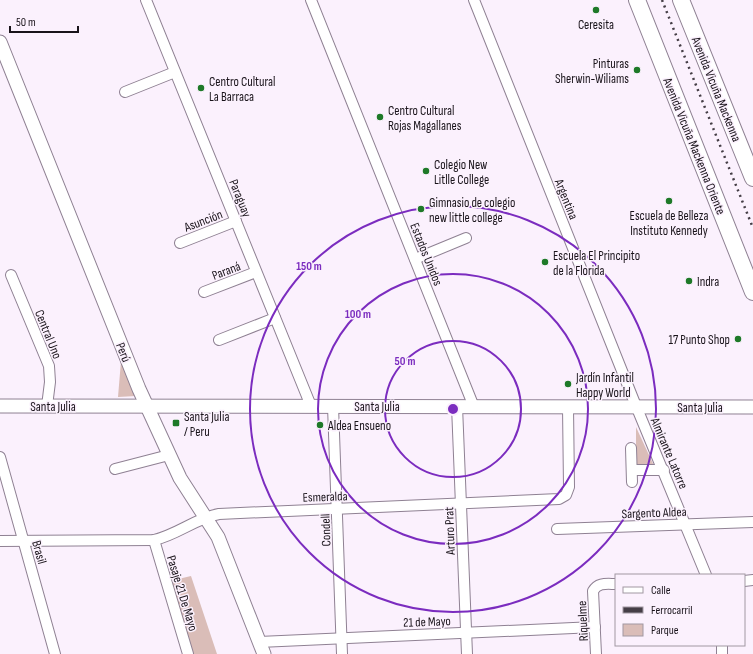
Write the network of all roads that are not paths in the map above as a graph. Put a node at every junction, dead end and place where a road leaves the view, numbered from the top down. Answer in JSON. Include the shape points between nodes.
{"nodes":[{"id":1,"x":146,"y":0,"type":"edge"},
{"id":2,"x":311,"y":0,"type":"edge"},
{"id":3,"x":474,"y":0,"type":"edge"},
{"id":4,"x":637,"y":0,"type":"edge"},
{"id":5,"x":681,"y":0,"type":"edge"},
{"id":6,"x":0,"y":42,"type":"edge"},
{"id":7,"x":175,"y":72,"type":"junction"},
{"id":8,"x":125,"y":92,"type":"dead end"},
{"id":9,"x":753,"y":178,"type":"edge"},
{"id":10,"x":236,"y":221,"type":"junction"},
{"id":11,"x":466,"y":238,"type":"dead end"},
{"id":12,"x":180,"y":243,"type":"dead end"},
{"id":13,"x":415,"y":259,"type":"junction"},
{"id":14,"x":256,"y":272,"type":"junction"},
{"id":15,"x":11,"y":275,"type":"dead end"},
{"id":16,"x":204,"y":292,"type":"dead end"},
{"id":17,"x":753,"y":292,"type":"edge"},
{"id":18,"x":275,"y":318,"type":"junction"},
{"id":19,"x":220,"y":340,"type":"dead end"},
{"id":20,"x":0,"y":406,"type":"edge"},
{"id":21,"x":47,"y":406,"type":"junction"},
{"id":22,"x":146,"y":406,"type":"junction"},
{"id":23,"x":311,"y":406,"type":"junction"},
{"id":24,"x":333,"y":406,"type":"junction"},
{"id":25,"x":457,"y":406,"type":"junction"},
{"id":26,"x":474,"y":407,"type":"junction"},
{"id":27,"x":568,"y":407,"type":"junction"},
{"id":28,"x":637,"y":407,"type":"junction"},
{"id":29,"x":753,"y":407,"type":"edge"},
{"id":30,"x":631,"y":448,"type":"dead end"},
{"id":31,"x":169,"y":456,"type":"junction"},
{"id":32,"x":0,"y":457,"type":"edge"},
{"id":33,"x":115,"y":469,"type":"dead end"},
{"id":34,"x":632,"y":470,"type":"junction"},
{"id":35,"x":664,"y":470,"type":"junction"},
{"id":36,"x":632,"y":482,"type":"dead end"},
{"id":37,"x":461,"y":503,"type":"junction"},
{"id":38,"x":337,"y":508,"type":"junction"},
{"id":39,"x":206,"y":517,"type":"junction"},
{"id":40,"x":753,"y":522,"type":"edge"},
{"id":41,"x":686,"y":524,"type":"junction"},
{"id":42,"x":557,"y":529,"type":"dead end"},
{"id":43,"x":154,"y":540,"type":"junction"},
{"id":44,"x":0,"y":541,"type":"edge"},
{"id":45,"x":24,"y":541,"type":"junction"},
{"id":46,"x":706,"y":574,"type":"edge"},
{"id":47,"x":615,"y":584,"type":"edge"},
{"id":48,"x":595,"y":627,"type":"junction"},
{"id":49,"x":466,"y":632,"type":"junction"},
{"id":50,"x":342,"y":638,"type":"junction"},
{"id":51,"x":259,"y":642,"type":"junction"},
{"id":52,"x":52,"y":653,"type":"edge"},
{"id":53,"x":188,"y":654,"type":"edge"},
{"id":54,"x":264,"y":654,"type":"edge"},
{"id":55,"x":342,"y":654,"type":"edge"},
{"id":56,"x":467,"y":654,"type":"edge"},
{"id":57,"x":596,"y":654,"type":"edge"}],
"edges":[{"from":1,"to":7,"type":"street","name":"Paraguay"},
{"from":2,"to":13,"type":"street","name":"Estados Unidos"},
{"from":3,"to":28,"type":"street","name":"Argentina"},
{"from":4,"to":17,"type":"main road","name":"Avenida Vicuña Mackenna Oriente"},
{"from":5,"to":9,"type":"main road","name":"Avenida Vicuña Mackenna"},
{"from":6,"to":22,"type":"street","name":"Perú"},
{"from":7,"to":8,"type":"street"},
{"from":7,"to":10,"type":"street","name":"Paraguay"},
{"from":10,"to":12,"type":"street","name":"Asunción"},
{"from":10,"to":14,"type":"street","name":"Paraguay"},
{"from":11,"to":13,"type":"street"},
{"from":13,"to":26,"type":"street","name":"Estados Unidos"},
{"from":14,"to":16,"type":"street","name":"Paraná"},
{"from":14,"to":18,"type":"street","name":"Paraguay"},
{"from":15,"to":21,"type":"street","name":"Central Uno","via":[[49,366]]},
{"from":18,"to":19,"type":"street"},
{"from":18,"to":23,"type":"street","name":"Paraguay"},
{"from":20,"to":21,"type":"street","name":"Santa Julia"},
{"from":21,"to":22,"type":"street","name":"Santa Julia"},
{"from":22,"to":23,"type":"street","name":"Santa Julia"},
{"from":22,"to":31,"type":"street","name":"Perú"},
{"from":23,"to":24,"type":"street","name":"Santa Julia"},
{"from":24,"to":25,"type":"street","name":"Santa Julia"},
{"from":24,"to":38,"type":"street","name":"Condell"},
{"from":25,"to":26,"type":"street","name":"Santa Julia"},
{"from":25,"to":37,"type":"street","name":"Arturo Prat"},
{"from":26,"to":27,"type":"street","name":"Santa Julia"},
{"from":27,"to":28,"type":"street","name":"Santa Julia"},
{"from":27,"to":37,"type":"street","name":"Esmeralda","via":[[569,487],[563,498]]},
{"from":28,"to":29,"type":"street","name":"Santa Julia"},
{"from":28,"to":35,"type":"street","name":"Almirante Latorre"},
{"from":30,"to":34,"type":"street"},
{"from":31,"to":33,"type":"street"},
{"from":31,"to":39,"type":"street","name":"Perú","via":[[186,488]]},
{"from":32,"to":45,"type":"street","name":"Brasil"},
{"from":34,"to":35,"type":"street"},
{"from":34,"to":36,"type":"street"},
{"from":35,"to":41,"type":"street","name":"Almirante Latorre"},
{"from":37,"to":38,"type":"street","name":"Esmeralda"},
{"from":37,"to":49,"type":"street","name":"Arturo Prat"},
{"from":38,"to":39,"type":"street","name":"Esmeralda","via":[[220,514]]},
{"from":38,"to":50,"type":"street","name":"Condell"},
{"from":39,"to":43,"type":"street","name":"Esmeralda"},
{"from":39,"to":51,"type":"street","name":"Perú","via":[[222,546]]},
{"from":40,"to":41,"type":"street","name":"Sargento Aldea"},
{"from":41,"to":42,"type":"street","name":"Sargento Aldea"},
{"from":41,"to":46,"type":"street","name":"Almirante Latorre"},
{"from":43,"to":45,"type":"street","name":"Esmeralda"},
{"from":43,"to":53,"type":"street","name":"Pasaje 21 De Mayo"},
{"from":44,"to":45,"type":"street","name":"Esmeralda"},
{"from":45,"to":52,"type":"street","name":"Brasil"},
{"from":47,"to":48,"type":"street","name":"Riquelme","via":[[596,587],[593,594]]},
{"from":48,"to":49,"type":"street","name":"21 de Mayo"},
{"from":48,"to":57,"type":"street","name":"Riquelme"},
{"from":49,"to":50,"type":"street","name":"21 de Mayo"},
{"from":49,"to":56,"type":"street","name":"Arturo Prat"},
{"from":50,"to":51,"type":"street","name":"21 de Mayo"},
{"from":50,"to":55,"type":"street","name":"Condell"},
{"from":51,"to":54,"type":"street","name":"Perú"}]}
